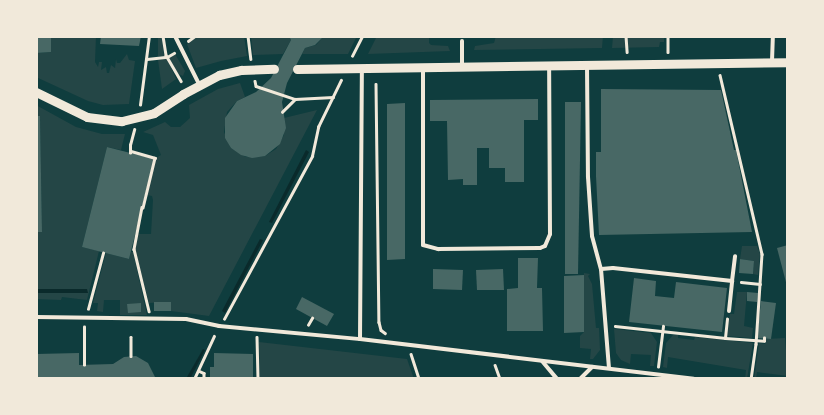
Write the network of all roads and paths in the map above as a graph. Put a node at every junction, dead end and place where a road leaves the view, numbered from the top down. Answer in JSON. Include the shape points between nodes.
{"nodes":[{"id":1,"x":149,"y":36,"type":"edge"},
{"id":2,"x":163,"y":36,"type":"edge"},
{"id":3,"x":175,"y":36,"type":"edge"},
{"id":4,"x":248,"y":36,"type":"edge"},
{"id":5,"x":362,"y":36,"type":"edge"},
{"id":6,"x":626,"y":36,"type":"edge"},
{"id":7,"x":668,"y":36,"type":"edge"},
{"id":8,"x":773,"y":36,"type":"edge"},
{"id":9,"x":462,"y":41,"type":"dead end"},
{"id":10,"x":180,"y":48,"type":"junction"},
{"id":11,"x":627,"y":52,"type":"dead end"},
{"id":12,"x":668,"y":52,"type":"dead end"},
{"id":13,"x":167,"y":57,"type":"junction"},
{"id":14,"x":147,"y":59,"type":"junction"},
{"id":15,"x":251,"y":59,"type":"dead end"},
{"id":16,"x":349,"y":62,"type":"dead end"},
{"id":17,"x":788,"y":62,"type":"edge"},
{"id":18,"x":772,"y":63,"type":"junction"},
{"id":19,"x":718,"y":64,"type":"junction"},
{"id":20,"x":549,"y":66,"type":"junction"},
{"id":21,"x":587,"y":66,"type":"junction"},
{"id":22,"x":462,"y":67,"type":"junction"},
{"id":23,"x":362,"y":68,"type":"junction"},
{"id":24,"x":423,"y":68,"type":"junction"},
{"id":25,"x":274,"y":69,"type":"dead end"},
{"id":26,"x":297,"y":69,"type":"dead end"},
{"id":27,"x":342,"y":78,"type":"dead end"},
{"id":28,"x":255,"y":79,"type":"dead end"},
{"id":29,"x":181,"y":81,"type":"dead end"},
{"id":30,"x":198,"y":84,"type":"junction"},
{"id":31,"x":376,"y":84,"type":"dead end"},
{"id":32,"x":36,"y":92,"type":"edge"},
{"id":33,"x":333,"y":97,"type":"junction"},
{"id":34,"x":294,"y":99,"type":"junction"},
{"id":35,"x":140,"y":105,"type":"dead end"},
{"id":36,"x":282,"y":112,"type":"dead end"},
{"id":37,"x":134,"y":130,"type":"dead end"},
{"id":38,"x":103,"y":253,"type":"dead end"},
{"id":39,"x":735,"y":256,"type":"dead end"},
{"id":40,"x":601,"y":269,"type":"junction"},
{"id":41,"x":732,"y":281,"type":"junction"},
{"id":42,"x":760,"y":284,"type":"junction"},
{"id":43,"x":729,"y":311,"type":"joint"},
{"id":44,"x":36,"y":317,"type":"edge"},
{"id":45,"x":86,"y":318,"type":"junction"},
{"id":46,"x":312,"y":318,"type":"dead end"},
{"id":47,"x":151,"y":320,"type":"junction"},
{"id":48,"x":223,"y":320,"type":"dead end"},
{"id":49,"x":606,"y":325,"type":"junction"},
{"id":50,"x":307,"y":326,"type":"dead end"},
{"id":51,"x":663,"y":326,"type":"dead end"},
{"id":52,"x":257,"y":328,"type":"junction"},
{"id":53,"x":663,"y":331,"type":"junction"},
{"id":54,"x":387,"y":334,"type":"dead end"},
{"id":55,"x":214,"y":336,"type":"dead end"},
{"id":56,"x":131,"y":337,"type":"dead end"},
{"id":57,"x":725,"y":338,"type":"junction"},
{"id":58,"x":764,"y":338,"type":"dead end"},
{"id":59,"x":360,"y":339,"type":"junction"},
{"id":60,"x":755,"y":340,"type":"junction"},
{"id":61,"x":409,"y":345,"type":"junction"},
{"id":62,"x":131,"y":356,"type":"dead end"},
{"id":63,"x":542,"y":360,"type":"junction"},
{"id":64,"x":84,"y":365,"type":"dead end"},
{"id":65,"x":495,"y":365,"type":"dead end"},
{"id":66,"x":592,"y":367,"type":"junction"},
{"id":67,"x":608,"y":368,"type":"junction"},
{"id":68,"x":199,"y":371,"type":"junction"},
{"id":69,"x":658,"y":373,"type":"junction"},
{"id":70,"x":194,"y":379,"type":"edge"},
{"id":71,"x":204,"y":379,"type":"edge"},
{"id":72,"x":258,"y":379,"type":"edge"},
{"id":73,"x":419,"y":379,"type":"edge"},
{"id":74,"x":500,"y":379,"type":"edge"},
{"id":75,"x":557,"y":379,"type":"edge"},
{"id":76,"x":580,"y":379,"type":"edge"},
{"id":77,"x":694,"y":379,"type":"edge"},
{"id":78,"x":751,"y":379,"type":"edge"}],
"edges":[{"from":1,"to":14,"type":"path"},
{"from":2,"to":13,"type":"path"},
{"from":3,"to":10,"type":"lane"},
{"from":4,"to":15,"type":"path"},
{"from":5,"to":16,"type":"path"},
{"from":6,"to":11,"type":"path"},
{"from":7,"to":12,"type":"path"},
{"from":8,"to":18,"type":"lane"},
{"from":9,"to":22,"type":"lane"},
{"from":10,"to":13,"type":"path"},
{"from":10,"to":30,"type":"lane"},
{"from":13,"to":14,"type":"path"},
{"from":13,"to":29,"type":"path"},
{"from":14,"to":35,"type":"path"},
{"from":17,"to":18,"type":"street"},
{"from":18,"to":19,"type":"street"},
{"from":19,"to":21,"type":"street"},
{"from":19,"to":42,"type":"path","via":[[762,254]]},
{"from":20,"to":21,"type":"street"},
{"from":20,"to":22,"type":"street"},
{"from":20,"to":24,"type":"lane","via":[[550,234],[545,246],[540,248],[438,249],[423,245]]},
{"from":21,"to":40,"type":"lane","via":[[592,236]]},
{"from":22,"to":24,"type":"street"},
{"from":23,"to":24,"type":"street"},
{"from":23,"to":26,"type":"street"},
{"from":23,"to":59,"type":"lane"},
{"from":25,"to":30,"type":"street","via":[[229,72]]},
{"from":27,"to":33,"type":"path"},
{"from":28,"to":34,"type":"path","via":[[256,86]]},
{"from":30,"to":32,"type":"street","via":[[154,113],[122,121],[86,117]]},
{"from":31,"to":54,"type":"path","via":[[379,322],[380,330]]},
{"from":33,"to":34,"type":"path"},
{"from":33,"to":48,"type":"path","via":[[318,127],[312,156]]},
{"from":34,"to":36,"type":"path"},
{"from":37,"to":47,"type":"path","via":[[131,152],[155,158],[134,249]]},
{"from":38,"to":45,"type":"path"},
{"from":39,"to":41,"type":"lane"},
{"from":40,"to":41,"type":"lane"},
{"from":40,"to":49,"type":"lane"},
{"from":41,"to":42,"type":"path"},
{"from":41,"to":43,"type":"lane"},
{"from":42,"to":60,"type":"path"},
{"from":43,"to":57,"type":"path"},
{"from":44,"to":45,"type":"lane"},
{"from":45,"to":47,"type":"lane"},
{"from":45,"to":64,"type":"path"},
{"from":46,"to":50,"type":"path"},
{"from":47,"to":52,"type":"lane","via":[[186,319],[219,326]]},
{"from":49,"to":53,"type":"path"},
{"from":49,"to":67,"type":"lane"},
{"from":51,"to":53,"type":"path"},
{"from":52,"to":59,"type":"lane"},
{"from":52,"to":72,"type":"path"},
{"from":53,"to":57,"type":"path"},
{"from":53,"to":69,"type":"path"},
{"from":55,"to":68,"type":"path"},
{"from":56,"to":62,"type":"path"},
{"from":57,"to":60,"type":"path"},
{"from":58,"to":60,"type":"path","via":[[764,341]]},
{"from":59,"to":61,"type":"lane"},
{"from":60,"to":78,"type":"path"},
{"from":61,"to":63,"type":"lane"},
{"from":61,"to":73,"type":"path"},
{"from":63,"to":66,"type":"lane"},
{"from":63,"to":75,"type":"lane"},
{"from":65,"to":74,"type":"path"},
{"from":66,"to":67,"type":"lane"},
{"from":66,"to":76,"type":"lane"},
{"from":67,"to":69,"type":"lane"},
{"from":68,"to":70,"type":"path"},
{"from":68,"to":71,"type":"path","via":[[204,373]]},
{"from":69,"to":77,"type":"lane"}]}
